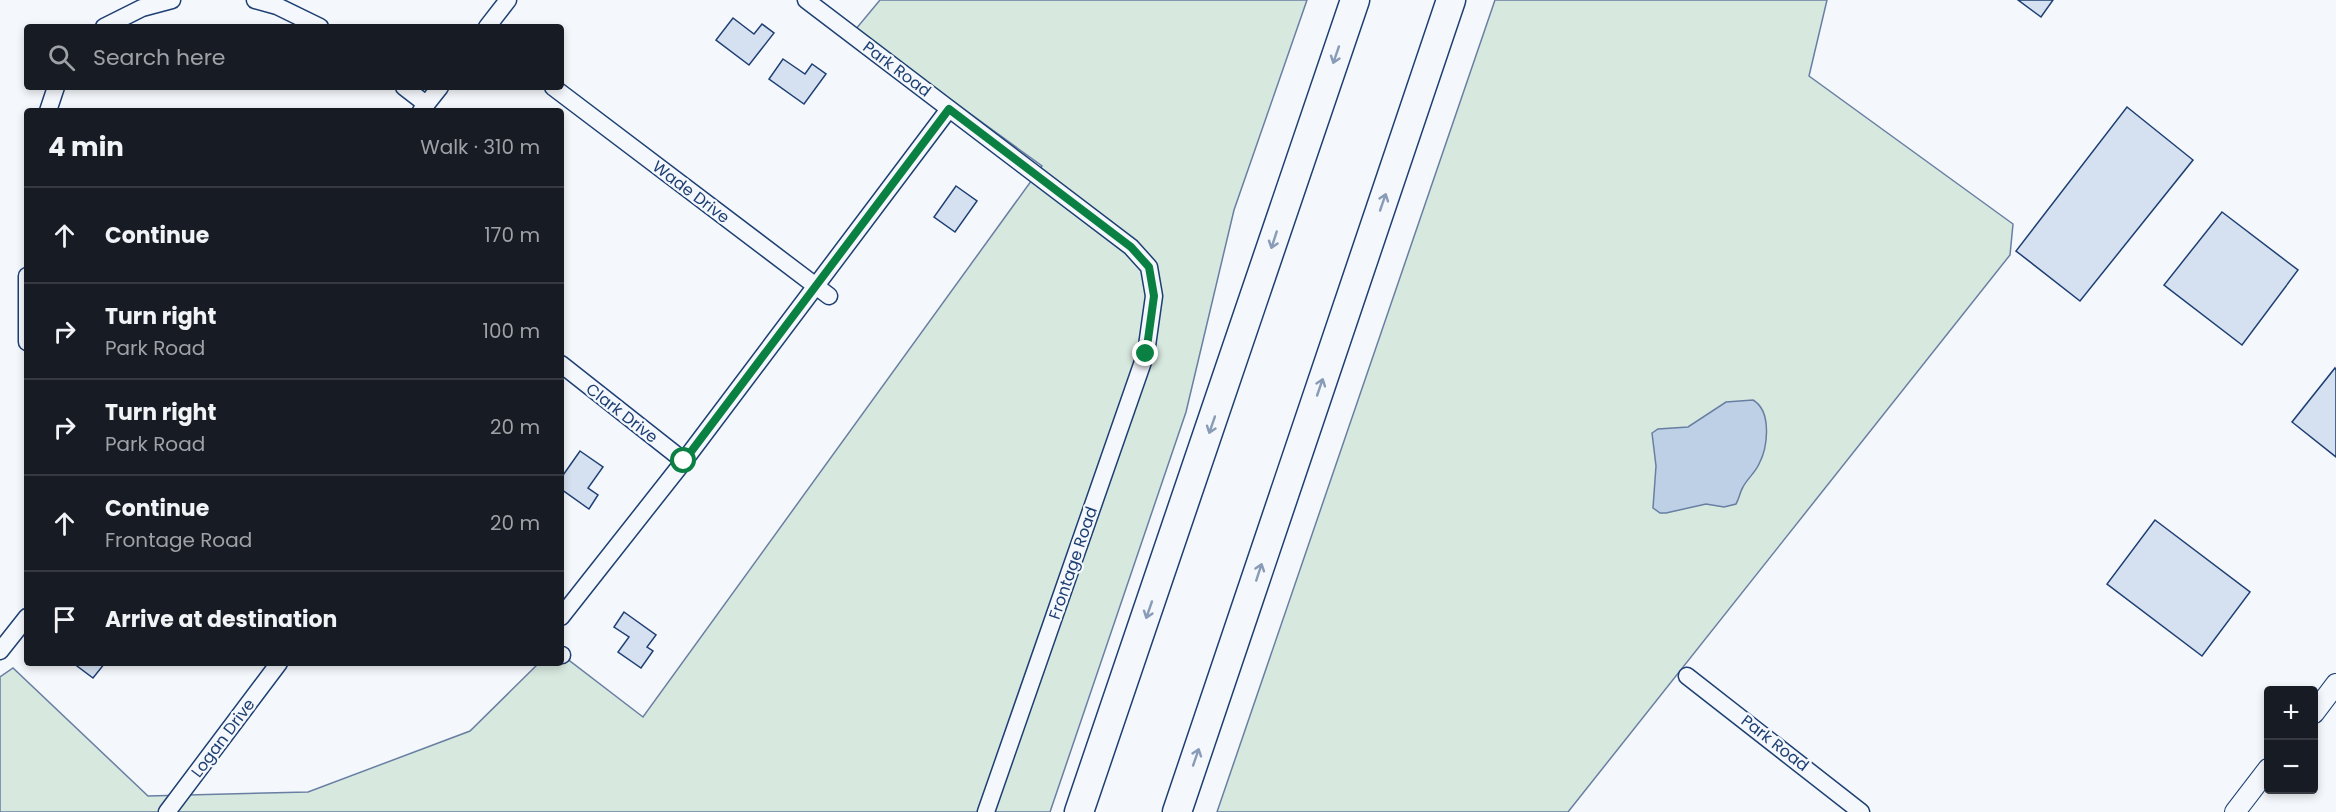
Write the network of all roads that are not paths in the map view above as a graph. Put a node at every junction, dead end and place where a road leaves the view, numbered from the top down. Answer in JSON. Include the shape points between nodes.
{"nodes":[{"id":1,"x":172,"y":0,"type":"edge"},
{"id":2,"x":255,"y":0,"type":"edge"},
{"id":3,"x":508,"y":0,"type":"edge"},
{"id":4,"x":806,"y":0,"type":"edge"},
{"id":5,"x":1355,"y":0,"type":"edge"},
{"id":6,"x":1450,"y":0,"type":"edge"},
{"id":7,"x":110,"y":24,"type":"edge"},
{"id":8,"x":314,"y":24,"type":"edge"},
{"id":9,"x":489,"y":24,"type":"edge"},
{"id":10,"x":55,"y":90,"type":"edge"},
{"id":11,"x":407,"y":90,"type":"edge"},
{"id":12,"x":438,"y":90,"type":"edge"},
{"id":13,"x":557,"y":90,"type":"edge"},
{"id":14,"x":49,"y":108,"type":"edge"},
{"id":15,"x":424,"y":108,"type":"edge"},
{"id":16,"x":949,"y":109,"type":"junction"},
{"id":17,"x":823,"y":292,"type":"junction"},
{"id":18,"x":1153,"y":312,"type":"joint"},
{"id":19,"x":564,"y":366,"type":"edge"},
{"id":20,"x":684,"y":461,"type":"junction"},
{"id":21,"x":564,"y":613,"type":"edge"},
{"id":22,"x":24,"y":621,"type":"edge"},
{"id":23,"x":0,"y":651,"type":"edge"},
{"id":24,"x":277,"y":666,"type":"edge"},
{"id":25,"x":1687,"y":676,"type":"dead end"},
{"id":26,"x":2336,"y":684,"type":"edge"},
{"id":27,"x":2318,"y":706,"type":"edge"},
{"id":28,"x":2264,"y":775,"type":"edge"},
{"id":29,"x":167,"y":812,"type":"edge"},
{"id":30,"x":986,"y":812,"type":"edge"},
{"id":31,"x":1079,"y":812,"type":"edge"},
{"id":32,"x":1177,"y":812,"type":"edge"},
{"id":33,"x":1861,"y":812,"type":"edge"},
{"id":34,"x":2235,"y":812,"type":"edge"}],
"edges":[{"from":1,"to":7,"type":"street","via":[[142,8]]},
{"from":2,"to":8,"type":"street"},
{"from":3,"to":9,"type":"street"},
{"from":4,"to":16,"type":"street","name":"Park Road"},
{"from":5,"to":31,"type":"highway","one_way":true},
{"from":32,"to":6,"type":"highway","one_way":true},
{"from":10,"to":14,"type":"street"},
{"from":11,"to":15,"type":"street"},
{"from":12,"to":15,"type":"street"},
{"from":13,"to":17,"type":"street","name":"Wade Drive"},
{"from":16,"to":17,"type":"street"},
{"from":16,"to":18,"type":"street","name":"Park Road","via":[[1131,247],[1149,267]]},
{"from":17,"to":20,"type":"street"},
{"from":18,"to":30,"type":"street","name":"Frontage Road","via":[[1146,354]]},
{"from":19,"to":20,"type":"street","name":"Clark Drive"},
{"from":20,"to":21,"type":"street"},
{"from":22,"to":23,"type":"street"},
{"from":24,"to":29,"type":"street","name":"Logan Drive"},
{"from":25,"to":33,"type":"street","name":"Park Road"},
{"from":26,"to":27,"type":"street"},
{"from":28,"to":34,"type":"street"}]}
